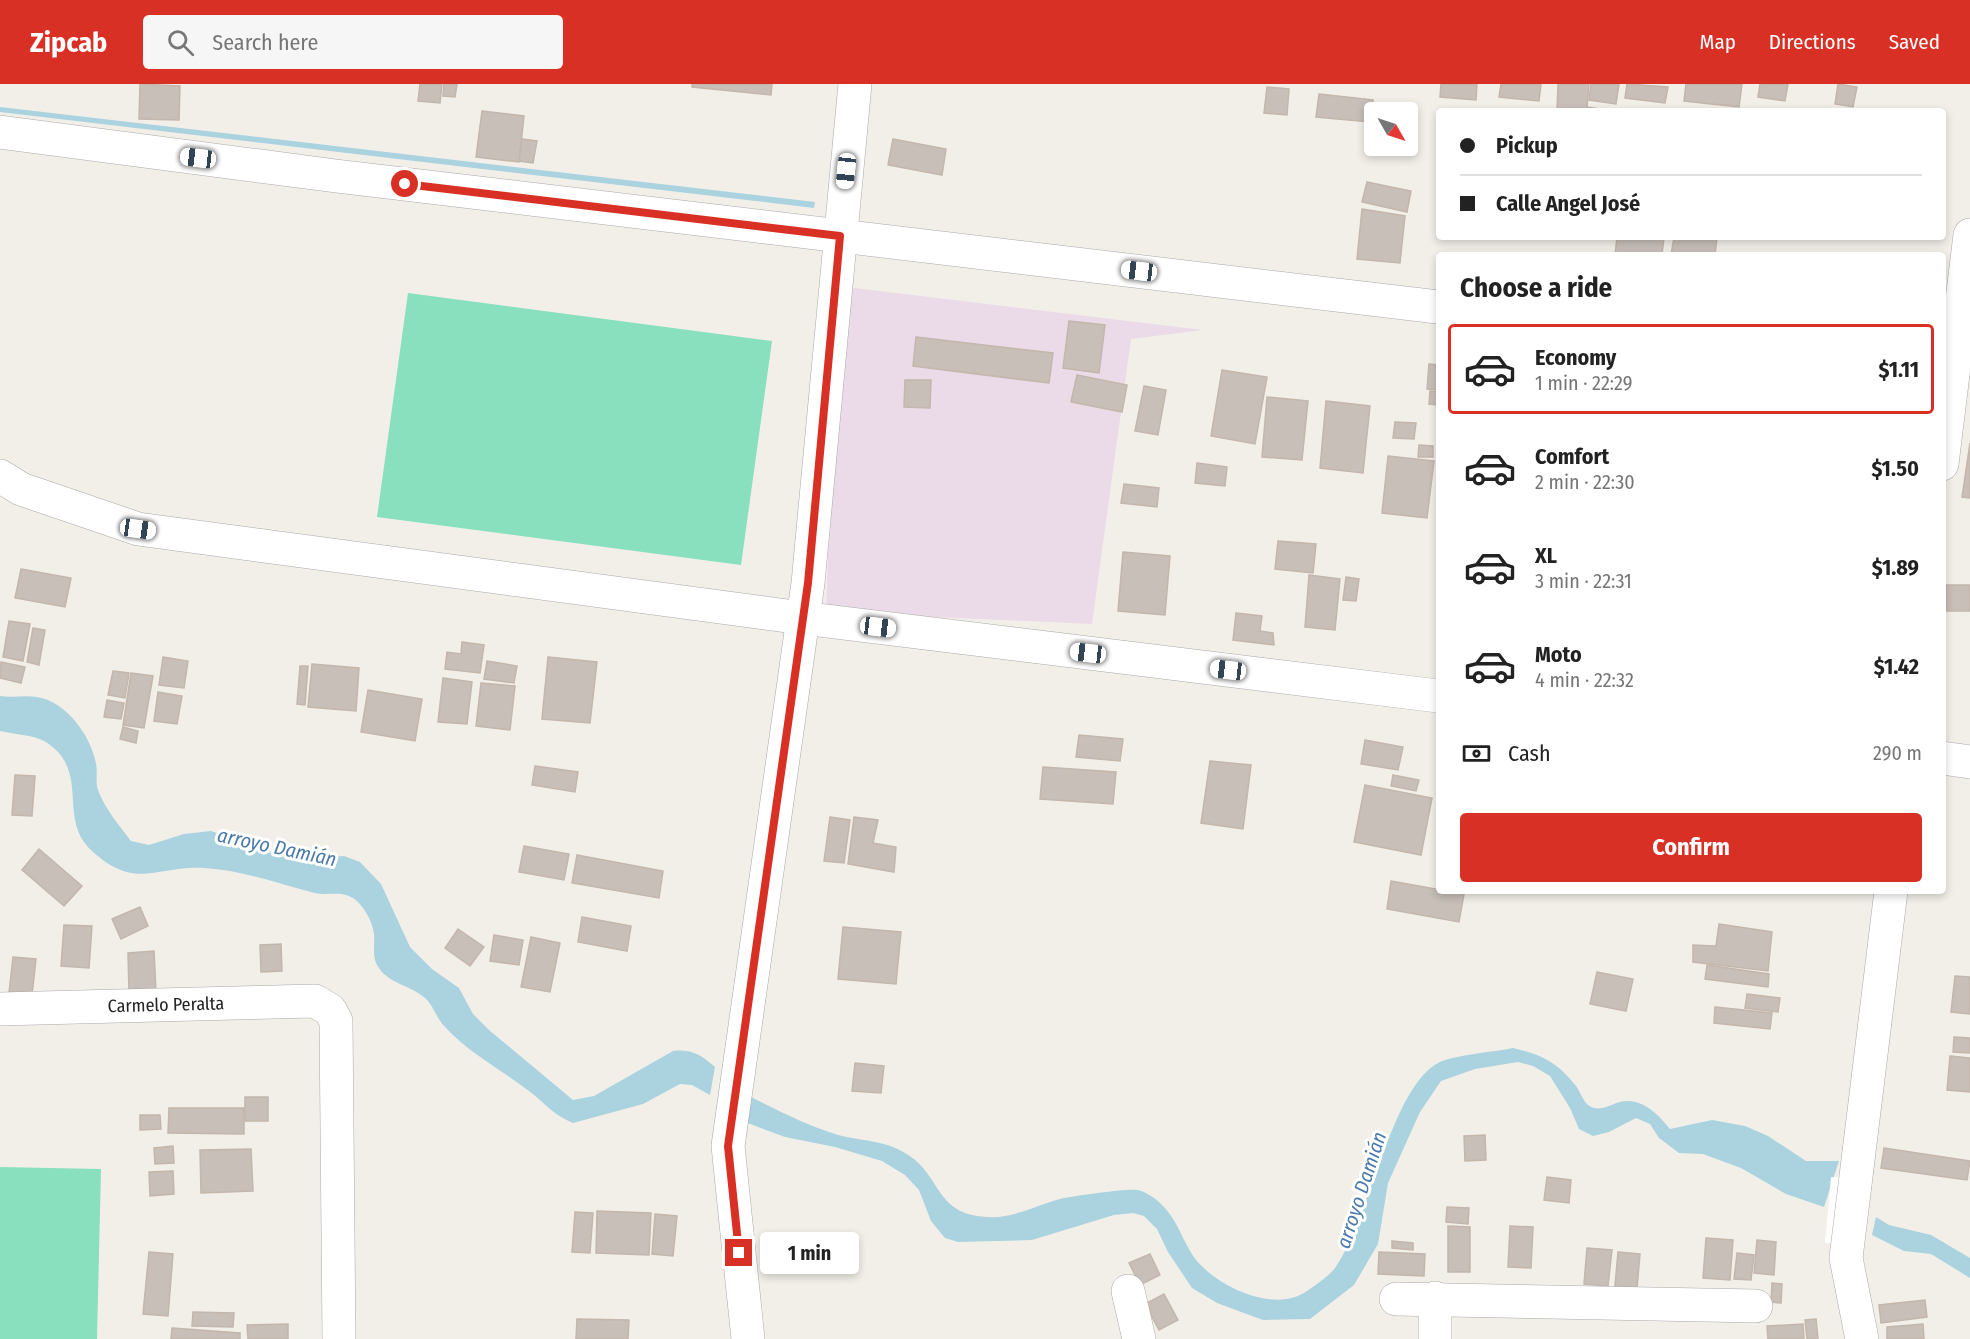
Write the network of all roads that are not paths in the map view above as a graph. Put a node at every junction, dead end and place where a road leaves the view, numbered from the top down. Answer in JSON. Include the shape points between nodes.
{"nodes":[{"id":1,"x":855,"y":84,"type":"edge"},
{"id":2,"x":0,"y":132,"type":"edge"},
{"id":3,"x":1970,"y":235,"type":"edge"},
{"id":4,"x":840,"y":236,"type":"junction"},
{"id":5,"x":1436,"y":307,"type":"edge"},
{"id":6,"x":1956,"y":369,"type":"edge"},
{"id":7,"x":1946,"y":437,"type":"edge"},
{"id":8,"x":0,"y":476,"type":"edge"},
{"id":9,"x":802,"y":618,"type":"junction"},
{"id":10,"x":1436,"y":696,"type":"edge"},
{"id":11,"x":1946,"y":759,"type":"edge"},
{"id":12,"x":1970,"y":762,"type":"edge"},
{"id":13,"x":1891,"y":894,"type":"edge"},
{"id":14,"x":0,"y":1009,"type":"edge"},
{"id":15,"x":1128,"y":1291,"type":"dead end"},
{"id":16,"x":1435,"y":1298,"type":"junction"},
{"id":17,"x":1396,"y":1299,"type":"dead end"},
{"id":18,"x":1756,"y":1306,"type":"dead end"},
{"id":19,"x":339,"y":1339,"type":"edge"},
{"id":20,"x":748,"y":1339,"type":"edge"},
{"id":21,"x":1139,"y":1339,"type":"edge"},
{"id":22,"x":1435,"y":1339,"type":"edge"},
{"id":23,"x":1862,"y":1339,"type":"edge"}],
"edges":[{"from":1,"to":4,"type":"street"},
{"from":2,"to":4,"type":"street"},
{"from":3,"to":6,"type":"street"},
{"from":4,"to":5,"type":"street"},
{"from":4,"to":9,"type":"street"},
{"from":6,"to":7,"type":"street"},
{"from":8,"to":9,"type":"street","via":[[21,489],[138,529]]},
{"from":9,"to":10,"type":"street"},
{"from":9,"to":20,"type":"street","via":[[728,1146]]},
{"from":11,"to":12,"type":"street"},
{"from":13,"to":23,"type":"street","via":[[1846,1258]]},
{"from":14,"to":19,"type":"street","name":"Carmelo Peralta","via":[[315,1001],[330,1010],[336,1021]]},
{"from":15,"to":21,"type":"street"},
{"from":16,"to":17,"type":"street"},
{"from":16,"to":18,"type":"street"},
{"from":16,"to":22,"type":"street"}]}
